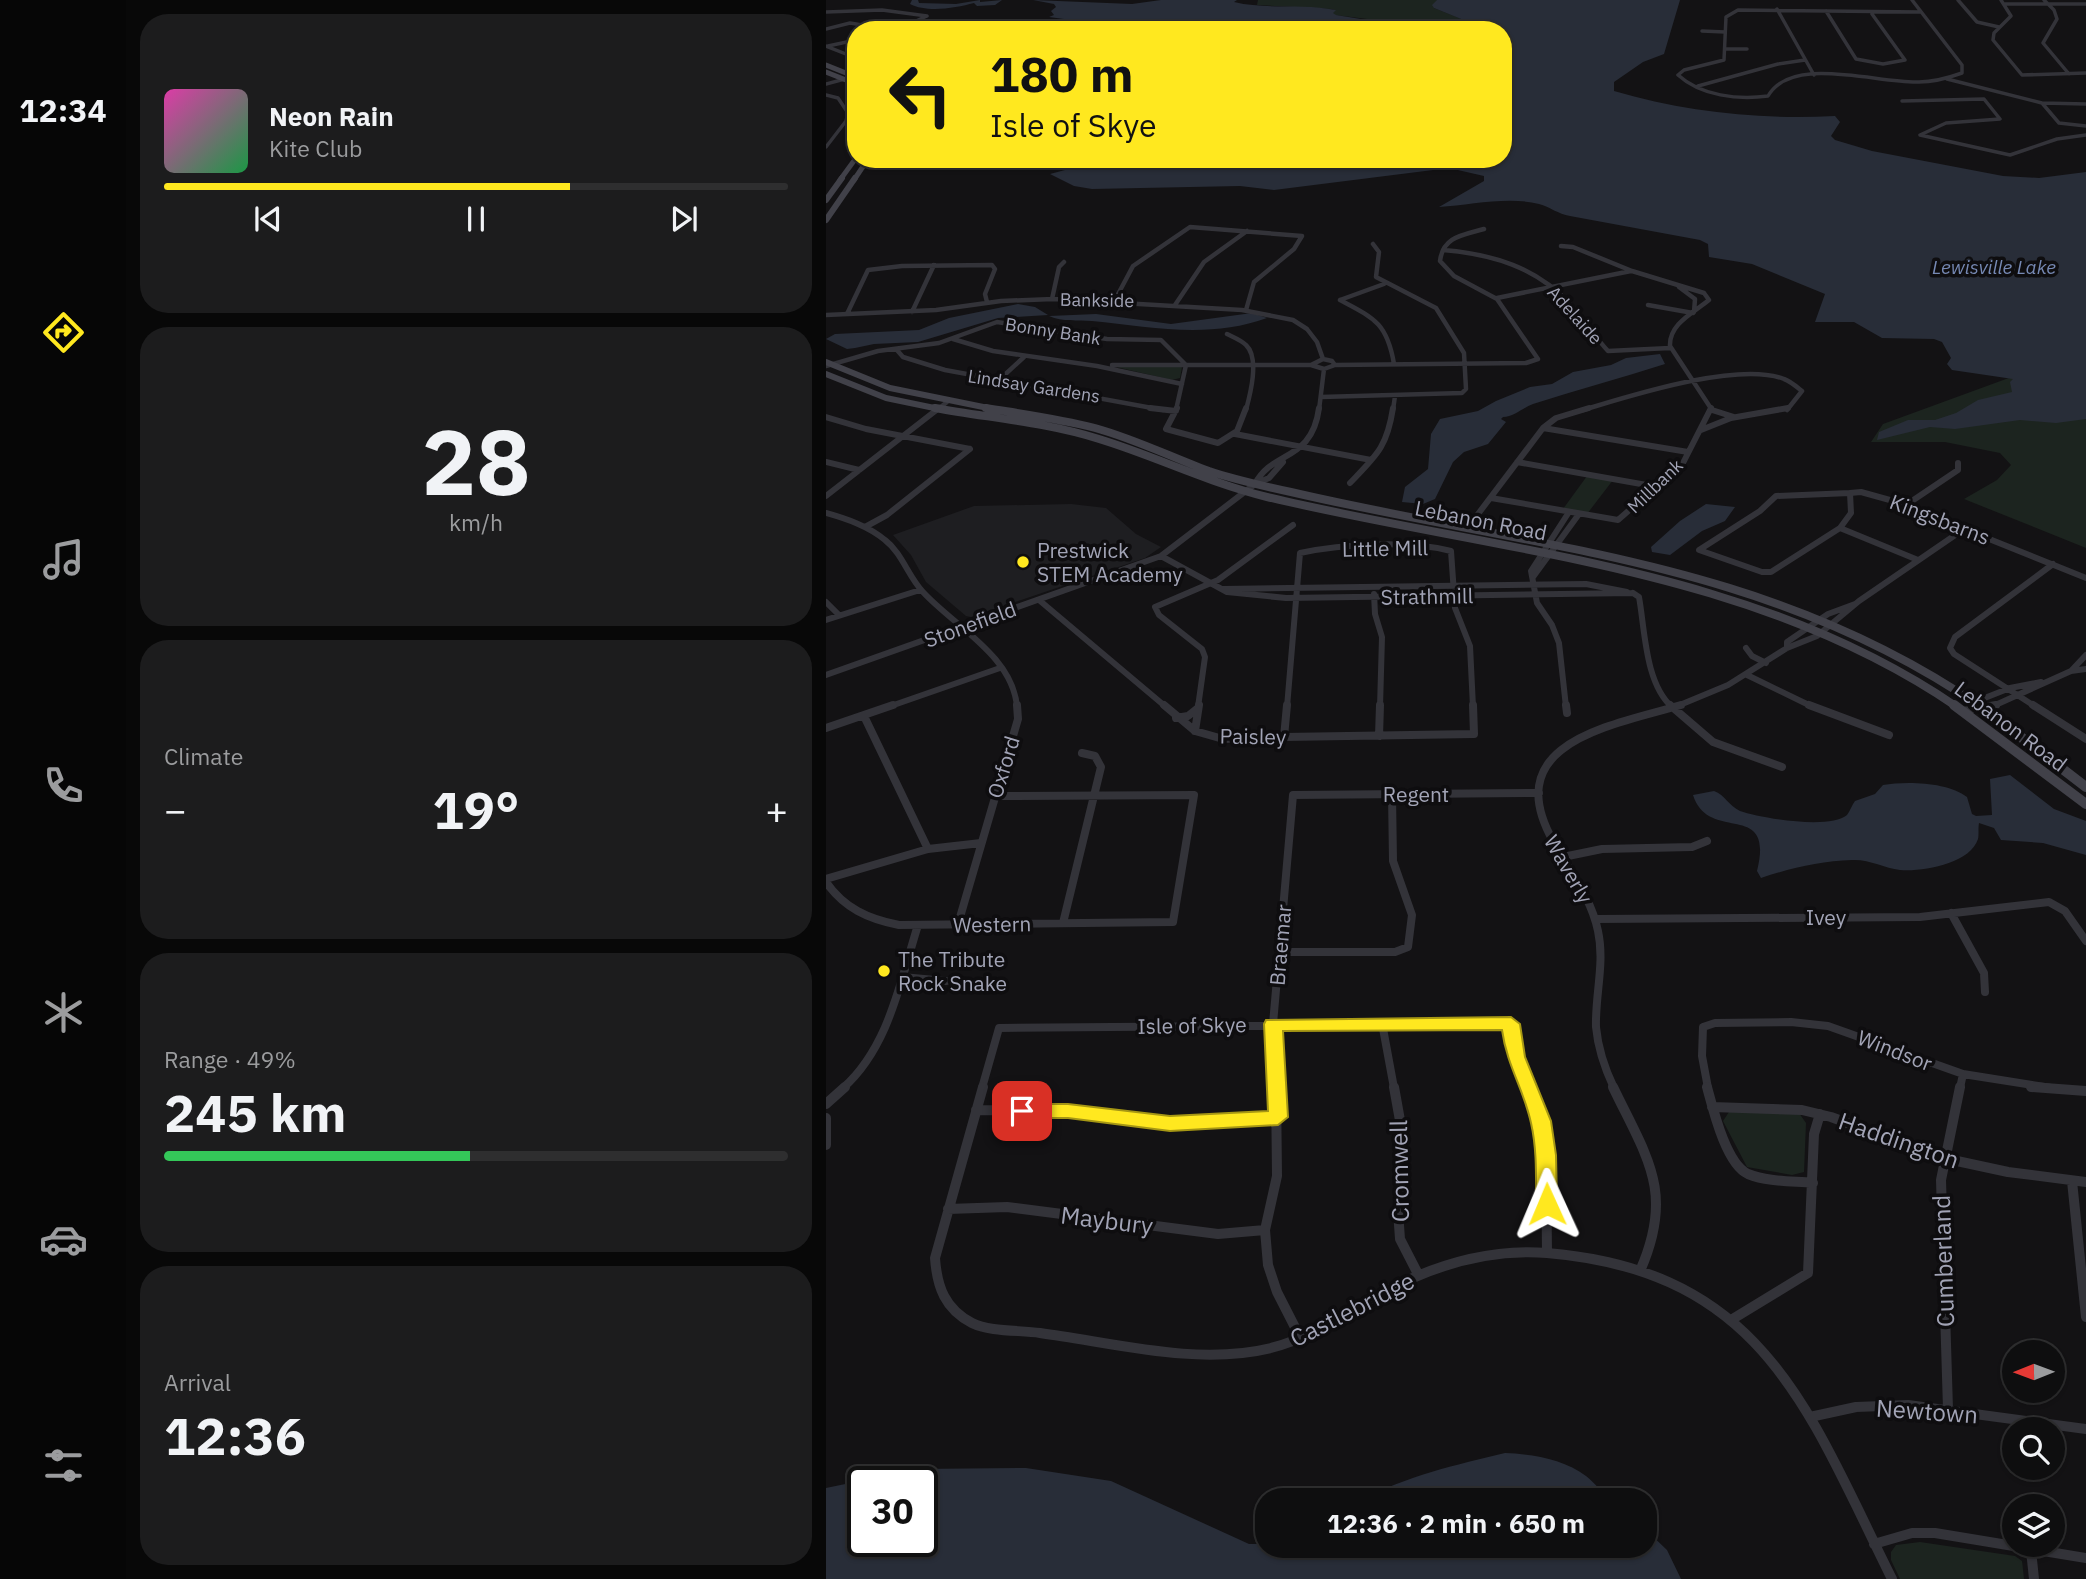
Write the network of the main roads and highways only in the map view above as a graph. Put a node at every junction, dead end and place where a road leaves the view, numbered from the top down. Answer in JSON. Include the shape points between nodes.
{"nodes":[{"id":1,"x":826,"y":65,"type":"edge"},
{"id":2,"x":826,"y":72,"type":"edge"},
{"id":3,"x":847,"y":73,"type":"edge"},
{"id":4,"x":847,"y":80,"type":"edge"},
{"id":5,"x":849,"y":168,"type":"edge"},
{"id":6,"x":863,"y":168,"type":"edge"},
{"id":7,"x":826,"y":201,"type":"edge"},
{"id":8,"x":826,"y":220,"type":"edge"},
{"id":9,"x":827,"y":364,"type":"edge"},
{"id":10,"x":826,"y":373,"type":"edge"},
{"id":11,"x":2086,"y":787,"type":"edge"},
{"id":12,"x":2086,"y":804,"type":"edge"}],
"edges":[{"from":1,"to":3,"type":"main road"},
{"from":2,"to":4,"type":"main road"},
{"from":5,"to":7,"type":"main road"},
{"from":6,"to":8,"type":"main road"},
{"from":9,"to":11,"type":"main road","name":"Lebanon Road","via":[[877,385],[947,402],[1094,428],[1255,484],[1694,575],[1819,620],[1913,665],[1984,709]]},
{"from":10,"to":12,"type":"main road","name":"Lebanon Road","via":[[870,392],[938,409],[1076,432],[1246,491],[1697,585],[1808,627],[1892,666],[1963,711]]}]}
